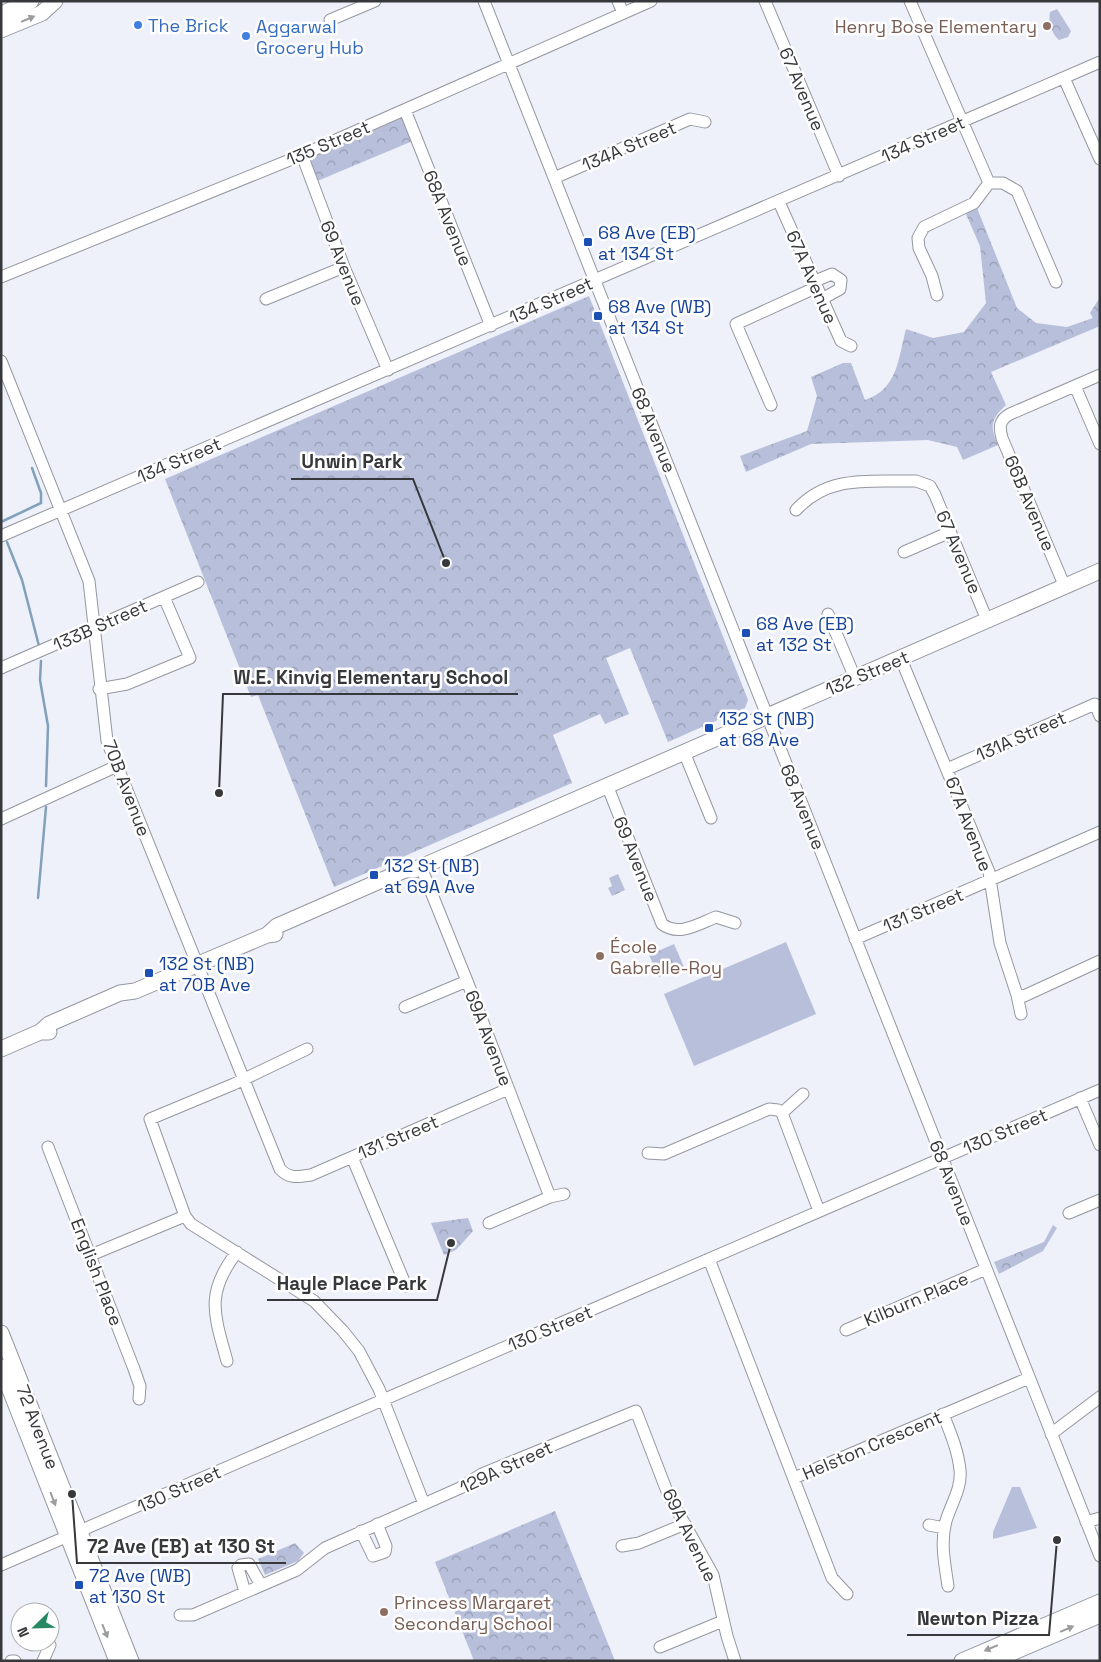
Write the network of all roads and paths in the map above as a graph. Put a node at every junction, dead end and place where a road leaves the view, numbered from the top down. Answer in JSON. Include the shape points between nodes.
{"nodes":[{"id":1,"x":32,"y":1,"type":"edge"},
{"id":2,"x":375,"y":1,"type":"edge"},
{"id":3,"x":484,"y":1,"type":"edge"},
{"id":4,"x":618,"y":1,"type":"edge"},
{"id":5,"x":651,"y":1,"type":"edge"},
{"id":6,"x":765,"y":1,"type":"edge"},
{"id":7,"x":910,"y":1,"type":"edge"},
{"id":8,"x":53,"y":2,"type":"edge"},
{"id":9,"x":624,"y":13,"type":"junction"},
{"id":10,"x":1,"y":14,"type":"edge"},
{"id":11,"x":330,"y":20,"type":"dead end"},
{"id":12,"x":1,"y":30,"type":"edge"},
{"id":13,"x":1100,"y":62,"type":"edge"},
{"id":14,"x":509,"y":64,"type":"junction"},
{"id":15,"x":1064,"y":78,"type":"junction"},
{"id":16,"x":405,"y":110,"type":"junction"},
{"id":17,"x":705,"y":122,"type":"dead end"},
{"id":18,"x":962,"y":122,"type":"junction"},
{"id":19,"x":302,"y":155,"type":"junction"},
{"id":20,"x":1100,"y":159,"type":"edge"},
{"id":21,"x":839,"y":176,"type":"junction"},
{"id":22,"x":554,"y":178,"type":"junction"},
{"id":23,"x":989,"y":183,"type":"junction"},
{"id":24,"x":779,"y":202,"type":"junction"},
{"id":25,"x":344,"y":267,"type":"junction"},
{"id":26,"x":1,"y":277,"type":"edge"},
{"id":27,"x":595,"y":281,"type":"junction"},
{"id":28,"x":1056,"y":282,"type":"dead end"},
{"id":29,"x":816,"y":284,"type":"junction"},
{"id":30,"x":937,"y":295,"type":"dead end"},
{"id":31,"x":266,"y":299,"type":"dead end"},
{"id":32,"x":822,"y":299,"type":"junction"},
{"id":33,"x":491,"y":326,"type":"junction"},
{"id":34,"x":851,"y":346,"type":"dead end"},
{"id":35,"x":1,"y":361,"type":"edge"},
{"id":36,"x":388,"y":370,"type":"junction"},
{"id":37,"x":1100,"y":375,"type":"edge"},
{"id":38,"x":1075,"y":386,"type":"junction"},
{"id":39,"x":771,"y":405,"type":"dead end"},
{"id":40,"x":1100,"y":444,"type":"edge"},
{"id":41,"x":796,"y":510,"type":"dead end"},
{"id":42,"x":60,"y":511,"type":"junction"},
{"id":43,"x":950,"y":532,"type":"junction"},
{"id":44,"x":1,"y":536,"type":"edge"},
{"id":45,"x":904,"y":552,"type":"dead end"},
{"id":46,"x":1100,"y":571,"type":"edge"},
{"id":47,"x":198,"y":582,"type":"dead end"},
{"id":48,"x":1065,"y":586,"type":"junction"},
{"id":49,"x":164,"y":597,"type":"junction"},
{"id":50,"x":828,"y":614,"type":"dead end"},
{"id":51,"x":987,"y":620,"type":"junction"},
{"id":52,"x":95,"y":628,"type":"junction"},
{"id":53,"x":901,"y":659,"type":"junction"},
{"id":54,"x":1,"y":668,"type":"edge"},
{"id":55,"x":855,"y":678,"type":"junction"},
{"id":56,"x":99,"y":688,"type":"junction"},
{"id":57,"x":767,"y":716,"type":"junction"},
{"id":58,"x":1100,"y":716,"type":"edge"},
{"id":59,"x":684,"y":752,"type":"junction"},
{"id":60,"x":117,"y":766,"type":"junction"},
{"id":61,"x":947,"y":769,"type":"junction"},
{"id":62,"x":607,"y":785,"type":"junction"},
{"id":63,"x":711,"y":818,"type":"dead end"},
{"id":64,"x":1,"y":819,"type":"edge"},
{"id":65,"x":1100,"y":832,"type":"edge"},
{"id":66,"x":417,"y":868,"type":"junction"},
{"id":67,"x":991,"y":881,"type":"junction"},
{"id":68,"x":735,"y":923,"type":"dead end"},
{"id":69,"x":855,"y":939,"type":"junction"},
{"id":70,"x":1100,"y":961,"type":"edge"},
{"id":71,"x":196,"y":965,"type":"junction"},
{"id":72,"x":468,"y":980,"type":"junction"},
{"id":73,"x":1021,"y":995,"type":"junction"},
{"id":74,"x":405,"y":1007,"type":"dead end"},
{"id":75,"x":1021,"y":1014,"type":"dead end"},
{"id":76,"x":307,"y":1048,"type":"dead end"},
{"id":77,"x":1,"y":1049,"type":"edge"},
{"id":78,"x":243,"y":1079,"type":"junction"},
{"id":79,"x":508,"y":1089,"type":"junction"},
{"id":80,"x":1100,"y":1090,"type":"edge"},
{"id":81,"x":803,"y":1094,"type":"dead end"},
{"id":82,"x":1080,"y":1098,"type":"junction"},
{"id":83,"x":782,"y":1113,"type":"junction"},
{"id":84,"x":1100,"y":1146,"type":"edge"},
{"id":85,"x":48,"y":1147,"type":"dead end"},
{"id":86,"x":648,"y":1153,"type":"dead end"},
{"id":87,"x":352,"y":1157,"type":"junction"},
{"id":88,"x":942,"y":1158,"type":"junction"},
{"id":89,"x":286,"y":1176,"type":"joint"},
{"id":90,"x":564,"y":1194,"type":"dead end"},
{"id":91,"x":550,"y":1197,"type":"junction"},
{"id":92,"x":1100,"y":1200,"type":"edge"},
{"id":93,"x":819,"y":1211,"type":"junction"},
{"id":94,"x":1069,"y":1213,"type":"dead end"},
{"id":95,"x":185,"y":1216,"type":"junction"},
{"id":96,"x":489,"y":1223,"type":"dead end"},
{"id":97,"x":237,"y":1252,"type":"junction"},
{"id":98,"x":91,"y":1255,"type":"junction"},
{"id":99,"x":709,"y":1259,"type":"junction"},
{"id":100,"x":986,"y":1269,"type":"junction"},
{"id":101,"x":406,"y":1286,"type":"dead end"},
{"id":102,"x":846,"y":1330,"type":"dead end"},
{"id":103,"x":1,"y":1333,"type":"edge"},
{"id":104,"x":227,"y":1361,"type":"dead end"},
{"id":105,"x":1,"y":1367,"type":"edge"},
{"id":106,"x":1029,"y":1378,"type":"junction"},
{"id":107,"x":1100,"y":1397,"type":"edge"},
{"id":108,"x":139,"y":1399,"type":"dead end"},
{"id":109,"x":383,"y":1400,"type":"junction"},
{"id":110,"x":636,"y":1411,"type":"joint"},
{"id":111,"x":943,"y":1414,"type":"junction"},
{"id":112,"x":1051,"y":1434,"type":"junction"},
{"id":113,"x":794,"y":1478,"type":"junction"},
{"id":114,"x":424,"y":1504,"type":"junction"},
{"id":115,"x":1100,"y":1518,"type":"edge"},
{"id":116,"x":1086,"y":1522,"type":"junction"},
{"id":117,"x":377,"y":1524,"type":"junction"},
{"id":118,"x":685,"y":1524,"type":"junction"},
{"id":119,"x":928,"y":1525,"type":"dead end"},
{"id":120,"x":944,"y":1528,"type":"junction"},
{"id":121,"x":361,"y":1531,"type":"junction"},
{"id":122,"x":74,"y":1534,"type":"junction"},
{"id":123,"x":622,"y":1546,"type":"dead end"},
{"id":124,"x":1100,"y":1556,"type":"edge"},
{"id":125,"x":1,"y":1565,"type":"edge"},
{"id":126,"x":261,"y":1586,"type":"junction"},
{"id":127,"x":948,"y":1586,"type":"dead end"},
{"id":128,"x":245,"y":1592,"type":"junction"},
{"id":129,"x":847,"y":1594,"type":"dead end"},
{"id":130,"x":1100,"y":1602,"type":"edge"},
{"id":131,"x":180,"y":1614,"type":"dead end"},
{"id":132,"x":1100,"y":1615,"type":"edge"},
{"id":133,"x":723,"y":1621,"type":"junction"},
{"id":134,"x":660,"y":1647,"type":"dead end"},
{"id":135,"x":117,"y":1661,"type":"edge"},
{"id":136,"x":130,"y":1661,"type":"edge"},
{"id":137,"x":735,"y":1661,"type":"edge"},
{"id":138,"x":962,"y":1661,"type":"edge"},
{"id":139,"x":993,"y":1661,"type":"edge"}],
"edges":[{"from":1,"to":8,"type":"main road"},
{"from":1,"to":10,"type":"main road"},
{"from":2,"to":11,"type":"street"},
{"from":3,"to":14,"type":"street","name":"68 Avenue"},
{"from":4,"to":9,"type":"street"},
{"from":5,"to":9,"type":"street","name":"135 Street"},
{"from":6,"to":21,"type":"street","name":"67 Avenue"},
{"from":7,"to":18,"type":"street"},
{"from":12,"to":8,"type":"main road","one_way":true,"via":[[42,13]]},
{"from":9,"to":14,"type":"street","name":"135 Street"},
{"from":13,"to":15,"type":"street","name":"134 Street"},
{"from":14,"to":16,"type":"street","name":"135 Street"},
{"from":14,"to":22,"type":"street","name":"68 Avenue"},
{"from":15,"to":18,"type":"street","name":"134 Street"},
{"from":15,"to":20,"type":"street"},
{"from":16,"to":19,"type":"street","name":"135 Street"},
{"from":16,"to":33,"type":"street","name":"68A Avenue"},
{"from":17,"to":22,"type":"street","name":"134A Street","via":[[690,120]]},
{"from":18,"to":21,"type":"street","name":"134 Street"},
{"from":18,"to":23,"type":"street"},
{"from":19,"to":25,"type":"street","name":"69 Avenue"},
{"from":19,"to":26,"type":"street","name":"135 Street"},
{"from":21,"to":24,"type":"street","name":"134 Street"},
{"from":22,"to":27,"type":"street","name":"68 Avenue"},
{"from":23,"to":28,"type":"street","via":[[1003,183],[1017,192]]},
{"from":23,"to":30,"type":"street","via":[[974,203],[924,227],[918,238]]},
{"from":24,"to":27,"type":"street","name":"134 Street"},
{"from":24,"to":29,"type":"street","name":"67A Avenue"},
{"from":25,"to":31,"type":"street"},
{"from":25,"to":36,"type":"street","name":"69 Avenue"},
{"from":27,"to":33,"type":"street","name":"134 Street"},
{"from":27,"to":57,"type":"street","name":"68 Avenue"},
{"from":29,"to":32,"type":"street","name":"67A Avenue"},
{"from":29,"to":32,"type":"street","via":[[832,274],[841,280],[840,289]]},
{"from":29,"to":39,"type":"street","via":[[736,324]]},
{"from":32,"to":34,"type":"street","name":"67A Avenue","via":[[841,341]]},
{"from":33,"to":36,"type":"street","name":"134 Street"},
{"from":35,"to":42,"type":"street","name":"70B Avenue"},
{"from":36,"to":42,"type":"street","name":"134 Street"},
{"from":37,"to":38,"type":"street"},
{"from":38,"to":40,"type":"street"},
{"from":38,"to":48,"type":"street","name":"66B Avenue","via":[[1010,414],[1002,420],[1000,429]]},
{"from":41,"to":43,"type":"street","name":"67 Avenue","via":[[808,497],[839,483],[916,481],[930,486]]},
{"from":42,"to":44,"type":"street","name":"134 Street"},
{"from":42,"to":52,"type":"street","name":"70B Avenue","via":[[89,581]]},
{"from":43,"to":45,"type":"street"},
{"from":43,"to":51,"type":"street","name":"67 Avenue"},
{"from":46,"to":48,"type":"main road","name":"132 Street"},
{"from":47,"to":49,"type":"street","name":"133B Street"},
{"from":48,"to":51,"type":"main road","name":"132 Street"},
{"from":49,"to":52,"type":"street","name":"133B Street"},
{"from":49,"to":56,"type":"street","via":[[190,658],[127,684]]},
{"from":50,"to":55,"type":"street"},
{"from":51,"to":53,"type":"main road","name":"132 Street"},
{"from":52,"to":54,"type":"street","name":"133B Street"},
{"from":52,"to":56,"type":"street","name":"70B Avenue"},
{"from":53,"to":55,"type":"main road","name":"132 Street"},
{"from":53,"to":61,"type":"street","name":"67A Avenue"},
{"from":55,"to":57,"type":"main road","name":"132 Street"},
{"from":56,"to":60,"type":"street","name":"70B Avenue","via":[[107,741]]},
{"from":57,"to":59,"type":"main road","name":"132 Street"},
{"from":57,"to":69,"type":"street","name":"68 Avenue"},
{"from":58,"to":61,"type":"street","name":"131A Street","via":[[1095,704]]},
{"from":59,"to":62,"type":"main road","name":"132 Street"},
{"from":59,"to":63,"type":"street"},
{"from":60,"to":64,"type":"street"},
{"from":60,"to":71,"type":"street","name":"70B Avenue"},
{"from":61,"to":67,"type":"street","name":"67A Avenue"},
{"from":62,"to":66,"type":"main road","name":"132 Street"},
{"from":62,"to":68,"type":"street","name":"69 Avenue","via":[[662,924],[670,930],[681,931],[716,917]]},
{"from":65,"to":67,"type":"street","name":"131 Street"},
{"from":66,"to":71,"type":"main road","name":"132 Street","via":[[408,877],[280,934],[267,935]]},
{"from":66,"to":72,"type":"street","name":"69A Avenue"},
{"from":67,"to":69,"type":"street","name":"131 Street"},
{"from":67,"to":73,"type":"street","name":"67A Avenue","via":[[1000,943]]},
{"from":69,"to":88,"type":"street","name":"68 Avenue"},
{"from":70,"to":73,"type":"street"},
{"from":71,"to":77,"type":"main road","name":"132 Street","via":[[135,991],[124,1000],[54,1032],[40,1032]]},
{"from":71,"to":78,"type":"street","name":"70B Avenue"},
{"from":72,"to":74,"type":"street"},
{"from":72,"to":79,"type":"street","name":"69A Avenue"},
{"from":73,"to":75,"type":"street","name":"67A Avenue"},
{"from":76,"to":78,"type":"street"},
{"from":78,"to":89,"type":"street","name":"70B Avenue","via":[[276,1163]]},
{"from":78,"to":95,"type":"street","via":[[150,1119]]},
{"from":79,"to":87,"type":"street","name":"131 Street"},
{"from":79,"to":91,"type":"street","name":"69A Avenue"},
{"from":80,"to":82,"type":"street","name":"130 Street"},
{"from":81,"to":83,"type":"street"},
{"from":82,"to":84,"type":"street"},
{"from":82,"to":88,"type":"street","name":"130 Street"},
{"from":83,"to":86,"type":"street","via":[[768,1109],[664,1154]]},
{"from":83,"to":93,"type":"street"},
{"from":85,"to":98,"type":"street","name":"English Place"},
{"from":87,"to":89,"type":"street","name":"131 Street","via":[[311,1174]]},
{"from":87,"to":101,"type":"street"},
{"from":88,"to":93,"type":"street","name":"130 Street"},
{"from":88,"to":100,"type":"street","name":"68 Avenue"},
{"from":90,"to":91,"type":"street"},
{"from":91,"to":96,"type":"street"},
{"from":92,"to":94,"type":"street"},
{"from":93,"to":99,"type":"street","name":"130 Street"},
{"from":95,"to":97,"type":"street","via":[[191,1224]]},
{"from":95,"to":98,"type":"street"},
{"from":97,"to":104,"type":"street","via":[[222,1271],[215,1293],[215,1315]]},
{"from":97,"to":109,"type":"street","via":[[314,1301],[359,1351]]},
{"from":98,"to":108,"type":"street","name":"English Place","via":[[140,1386]]},
{"from":99,"to":109,"type":"street","name":"130 Street"},
{"from":99,"to":113,"type":"street","name":"Helston Crescent"},
{"from":100,"to":102,"type":"street","name":"Kilburn Place"},
{"from":100,"to":106,"type":"street","name":"68 Avenue"},
{"from":103,"to":122,"type":"main road","name":"72 Avenue"},
{"from":105,"to":122,"type":"main road","name":"72 Avenue","one_way":true},
{"from":106,"to":111,"type":"street","name":"Helston Crescent"},
{"from":106,"to":112,"type":"street","name":"68 Avenue"},
{"from":107,"to":112,"type":"street"},
{"from":109,"to":114,"type":"street"},
{"from":109,"to":122,"type":"street","name":"130 Street"},
{"from":110,"to":114,"type":"street","name":"129A Street","via":[[482,1474]]},
{"from":110,"to":118,"type":"street","name":"69A Avenue","via":[[668,1494]]},
{"from":111,"to":113,"type":"street","name":"Helston Crescent"},
{"from":111,"to":120,"type":"street","via":[[960,1470],[960,1484]]},
{"from":112,"to":116,"type":"street","name":"68 Avenue"},
{"from":113,"to":129,"type":"street","via":[[832,1578]]},
{"from":114,"to":117,"type":"street","name":"129A Street"},
{"from":115,"to":116,"type":"street"},
{"from":116,"to":124,"type":"street","name":"68 Avenue"},
{"from":117,"to":121,"type":"street","name":"129A Street"},
{"from":117,"to":121,"type":"street","via":[[386,1546],[385,1552],[373,1556]]},
{"from":118,"to":123,"type":"street","via":[[639,1543]]},
{"from":118,"to":133,"type":"street","name":"69A Avenue","via":[[713,1575]]},
{"from":119,"to":120,"type":"street"},
{"from":120,"to":127,"type":"street","via":[[942,1540]]},
{"from":121,"to":126,"type":"street","name":"129A Street","via":[[324,1548],[297,1570]]},
{"from":122,"to":125,"type":"street","name":"130 Street"},
{"from":122,"to":135,"type":"main road","name":"72 Avenue","one_way":true},
{"from":122,"to":136,"type":"main road","name":"72 Avenue"},
{"from":126,"to":128,"type":"street","name":"129A Street"},
{"from":126,"to":128,"type":"street","via":[[249,1564],[241,1565],[238,1568]]},
{"from":128,"to":131,"type":"street","name":"129A Street","via":[[193,1615]]},
{"from":130,"to":138,"type":"main road","one_way":true},
{"from":139,"to":132,"type":"main road","one_way":true},
{"from":133,"to":134,"type":"street"},
{"from":133,"to":137,"type":"street","name":"69A Avenue"}]}
